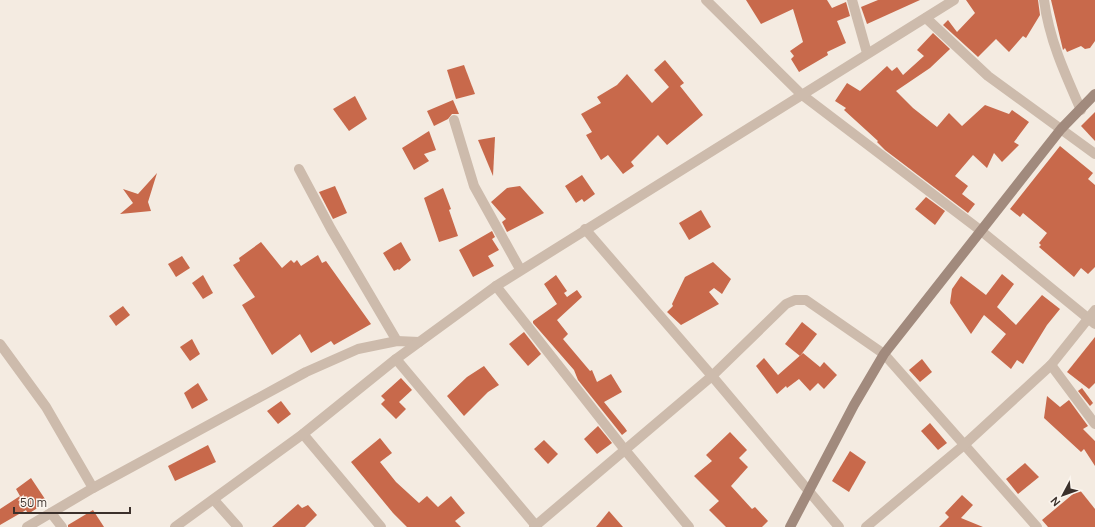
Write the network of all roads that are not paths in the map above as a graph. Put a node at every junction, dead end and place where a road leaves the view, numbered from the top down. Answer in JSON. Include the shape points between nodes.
{"nodes":[{"id":1,"x":706,"y":0,"type":"edge"},
{"id":2,"x":852,"y":0,"type":"edge"},
{"id":3,"x":954,"y":0,"type":"edge"},
{"id":4,"x":1044,"y":0,"type":"edge"},
{"id":5,"x":926,"y":18,"type":"junction"},
{"id":6,"x":867,"y":53,"type":"junction"},
{"id":7,"x":801,"y":94,"type":"junction"},
{"id":8,"x":1095,"y":94,"type":"edge"},
{"id":9,"x":1081,"y":110,"type":"junction"},
{"id":10,"x":454,"y":120,"type":"dead end"},
{"id":11,"x":1061,"y":129,"type":"junction"},
{"id":12,"x":1095,"y":154,"type":"edge"},
{"id":13,"x":299,"y":169,"type":"dead end"},
{"id":14,"x":585,"y":229,"type":"junction"},
{"id":15,"x":980,"y":230,"type":"junction"},
{"id":16,"x":520,"y":270,"type":"junction"},
{"id":17,"x":496,"y":286,"type":"junction"},
{"id":18,"x":1093,"y":317,"type":"edge"},
{"id":19,"x":397,"y":341,"type":"junction"},
{"id":20,"x":418,"y":342,"type":"junction"},
{"id":21,"x":0,"y":344,"type":"edge"},
{"id":22,"x":884,"y":354,"type":"junction"},
{"id":23,"x":396,"y":359,"type":"junction"},
{"id":24,"x":1051,"y":365,"type":"junction"},
{"id":25,"x":712,"y":376,"type":"junction"},
{"id":26,"x":1095,"y":424,"type":"edge"},
{"id":27,"x":303,"y":434,"type":"junction"},
{"id":28,"x":964,"y":445,"type":"junction"},
{"id":29,"x":625,"y":450,"type":"junction"},
{"id":30,"x":93,"y":488,"type":"junction"},
{"id":31,"x":809,"y":492,"type":"junction"},
{"id":32,"x":214,"y":500,"type":"junction"},
{"id":33,"x":52,"y":513,"type":"junction"},
{"id":34,"x":1034,"y":526,"type":"edge"},
{"id":35,"x":27,"y":527,"type":"edge"},
{"id":36,"x":62,"y":527,"type":"edge"},
{"id":37,"x":175,"y":527,"type":"edge"},
{"id":38,"x":238,"y":527,"type":"edge"},
{"id":39,"x":381,"y":527,"type":"edge"},
{"id":40,"x":536,"y":527,"type":"edge"},
{"id":41,"x":689,"y":527,"type":"edge"},
{"id":42,"x":790,"y":527,"type":"edge"},
{"id":43,"x":839,"y":527,"type":"edge"},
{"id":44,"x":866,"y":527,"type":"edge"}],
"edges":[{"from":1,"to":7,"type":"street"},
{"from":2,"to":6,"type":"street"},
{"from":3,"to":5,"type":"street"},
{"from":4,"to":9,"type":"street","via":[[1048,27],[1058,57]]},
{"from":5,"to":6,"type":"street"},
{"from":5,"to":11,"type":"street","via":[[988,76]]},
{"from":6,"to":7,"type":"street"},
{"from":7,"to":14,"type":"street"},
{"from":7,"to":15,"type":"street"},
{"from":8,"to":9,"type":"street"},
{"from":9,"to":11,"type":"street"},
{"from":10,"to":16,"type":"street","via":[[474,186]]},
{"from":11,"to":12,"type":"street"},
{"from":11,"to":15,"type":"street"},
{"from":13,"to":19,"type":"street"},
{"from":14,"to":16,"type":"street"},
{"from":14,"to":25,"type":"street"},
{"from":15,"to":18,"type":"street"},
{"from":15,"to":22,"type":"street"},
{"from":16,"to":17,"type":"street"},
{"from":17,"to":20,"type":"street"},
{"from":17,"to":29,"type":"street"},
{"from":18,"to":24,"type":"street"},
{"from":19,"to":20,"type":"street"},
{"from":19,"to":30,"type":"street","via":[[358,349],[306,372]]},
{"from":20,"to":23,"type":"street"},
{"from":21,"to":30,"type":"street","via":[[46,407]]},
{"from":22,"to":25,"type":"street","via":[[806,300],[796,300],[786,304]]},
{"from":22,"to":28,"type":"street"},
{"from":22,"to":31,"type":"street","via":[[854,404]]},
{"from":23,"to":27,"type":"street"},
{"from":23,"to":40,"type":"street"},
{"from":24,"to":26,"type":"street"},
{"from":24,"to":28,"type":"street"},
{"from":25,"to":29,"type":"street"},
{"from":25,"to":31,"type":"street"},
{"from":27,"to":32,"type":"street"},
{"from":27,"to":39,"type":"street"},
{"from":28,"to":34,"type":"street"},
{"from":28,"to":44,"type":"street"},
{"from":29,"to":40,"type":"street"},
{"from":29,"to":41,"type":"street"},
{"from":30,"to":33,"type":"street"},
{"from":31,"to":42,"type":"street"},
{"from":31,"to":43,"type":"street"},
{"from":32,"to":37,"type":"street"},
{"from":32,"to":38,"type":"street"},
{"from":33,"to":35,"type":"street"},
{"from":33,"to":36,"type":"street"}]}
